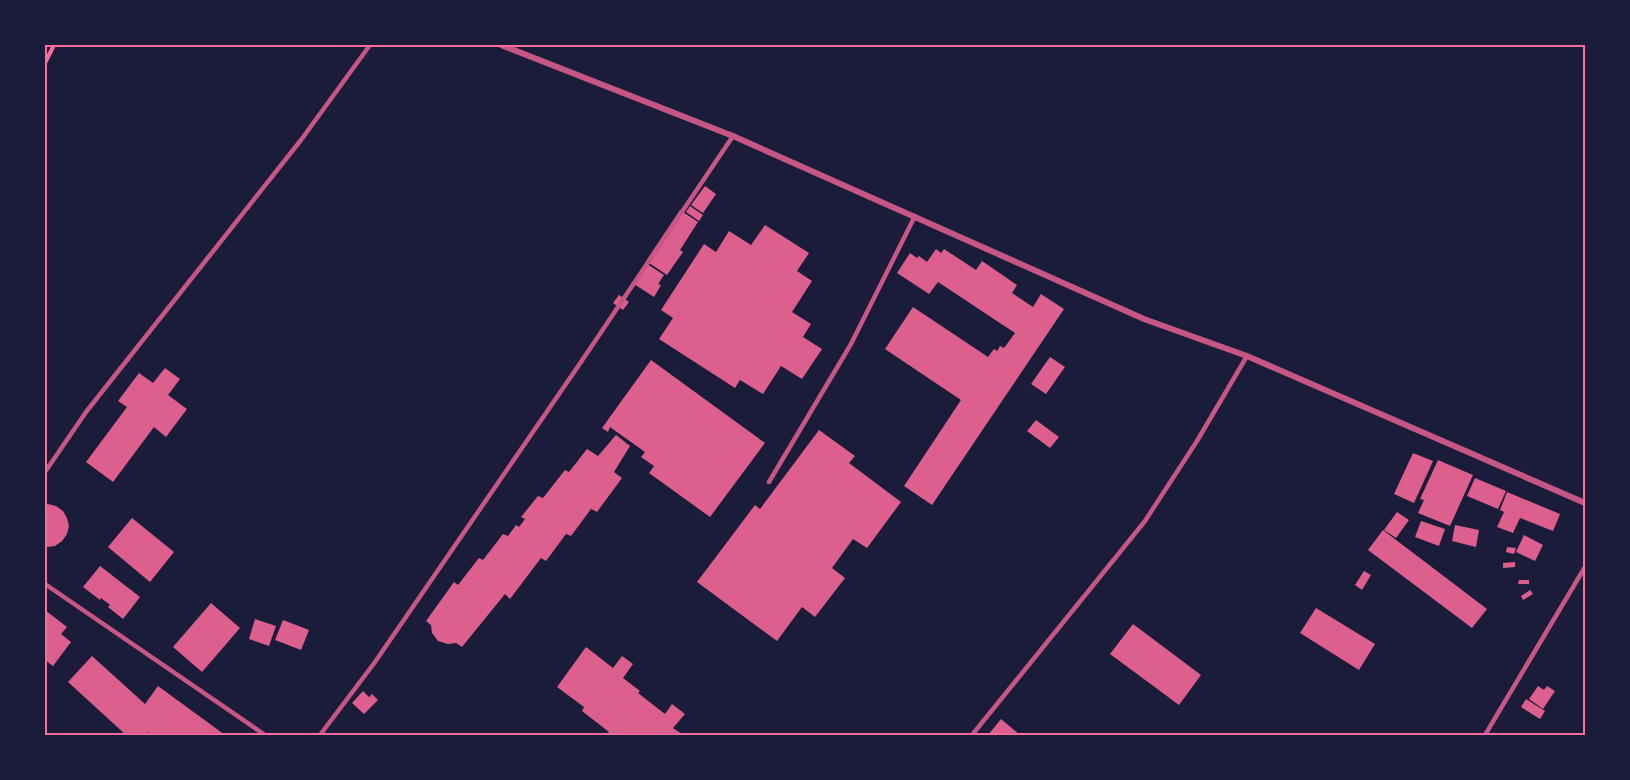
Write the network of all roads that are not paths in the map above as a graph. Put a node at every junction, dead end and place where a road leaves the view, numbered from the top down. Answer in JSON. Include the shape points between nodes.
{"nodes":[{"id":1,"x":370,"y":45,"type":"edge"},
{"id":2,"x":501,"y":45,"type":"edge"},
{"id":3,"x":733,"y":136,"type":"junction"},
{"id":4,"x":915,"y":216,"type":"junction"},
{"id":5,"x":1246,"y":356,"type":"junction"},
{"id":6,"x":45,"y":472,"type":"edge"},
{"id":7,"x":769,"y":482,"type":"dead end"},
{"id":8,"x":1585,"y":503,"type":"edge"},
{"id":9,"x":1585,"y":567,"type":"edge"},
{"id":10,"x":45,"y":584,"type":"edge"},
{"id":11,"x":265,"y":735,"type":"edge"},
{"id":12,"x":320,"y":735,"type":"edge"},
{"id":13,"x":972,"y":735,"type":"edge"},
{"id":14,"x":1485,"y":735,"type":"edge"}],
"edges":[{"from":1,"to":6,"type":"lane","via":[[301,140],[86,412]]},
{"from":2,"to":3,"type":"street"},
{"from":3,"to":4,"type":"street"},
{"from":3,"to":12,"type":"lane","via":[[575,372],[375,662]]},
{"from":4,"to":5,"type":"street","via":[[1144,319]]},
{"from":4,"to":7,"type":"lane","via":[[850,344]]},
{"from":5,"to":8,"type":"street"},
{"from":5,"to":13,"type":"lane","via":[[1145,521]]},
{"from":9,"to":14,"type":"lane"},
{"from":10,"to":11,"type":"lane"}]}
